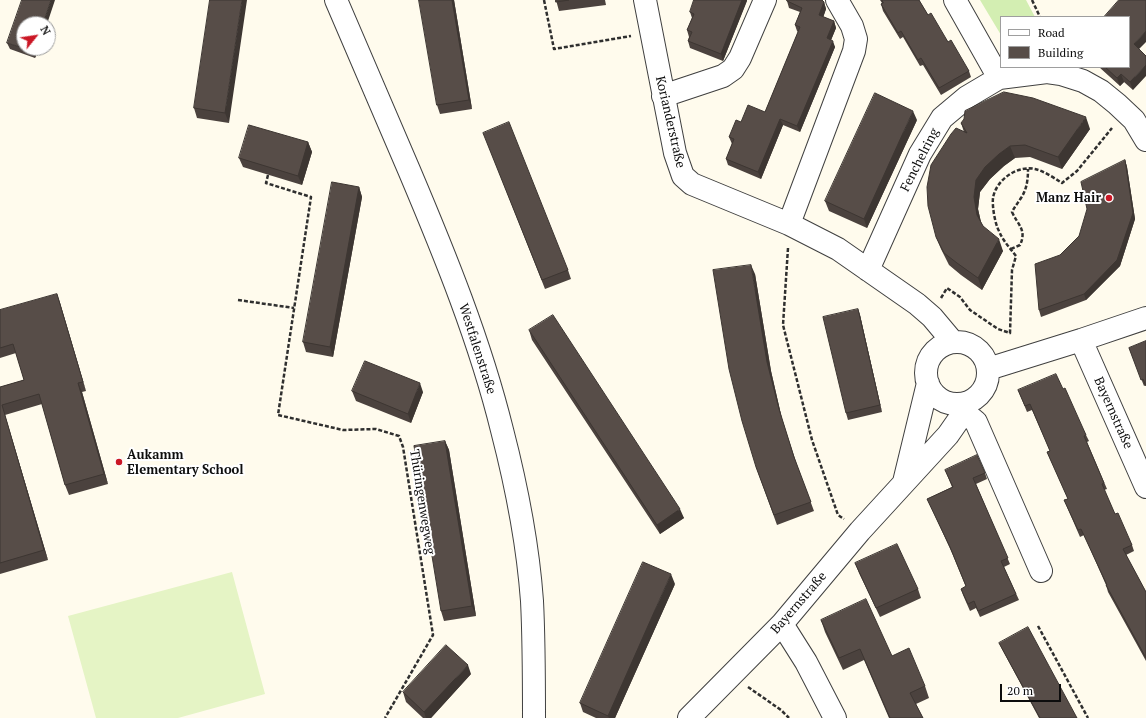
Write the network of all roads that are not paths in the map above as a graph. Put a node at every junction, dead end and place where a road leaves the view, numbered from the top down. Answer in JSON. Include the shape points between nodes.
{"nodes":[{"id":1,"x":336,"y":0,"type":"edge"},
{"id":2,"x":645,"y":0,"type":"edge"},
{"id":3,"x":765,"y":0,"type":"edge"},
{"id":4,"x":837,"y":0,"type":"edge"},
{"id":5,"x":955,"y":0,"type":"edge"},
{"id":6,"x":999,"y":78,"type":"junction"},
{"id":7,"x":663,"y":96,"type":"junction"},
{"id":8,"x":1135,"y":113,"type":"edge"},
{"id":9,"x":1146,"y":140,"type":"edge"},
{"id":10,"x":789,"y":224,"type":"junction"},
{"id":11,"x":868,"y":270,"type":"junction"},
{"id":12,"x":1146,"y":318,"type":"edge"},
{"id":13,"x":1081,"y":340,"type":"junction"},
{"id":14,"x":953,"y":342,"type":"junction"},
{"id":15,"x":988,"y":369,"type":"junction"},
{"id":16,"x":928,"y":383,"type":"junction"},
{"id":17,"x":967,"y":407,"type":"junction"},
{"id":18,"x":904,"y":483,"type":"junction"},
{"id":19,"x":1146,"y":487,"type":"edge"},
{"id":20,"x":1041,"y":571,"type":"dead end"},
{"id":21,"x":782,"y":624,"type":"junction"},
{"id":22,"x":534,"y":718,"type":"edge"},
{"id":23,"x":689,"y":718,"type":"edge"},
{"id":24,"x":836,"y":718,"type":"edge"}],
"edges":[{"from":1,"to":22,"type":"street","name":"Westfalenstraße","via":[[441,249],[484,366],[502,430],[514,482],[532,599]]},
{"from":2,"to":7,"type":"street","name":"Korianderstraße"},
{"from":3,"to":7,"type":"street","via":[[733,69],[723,76]]},
{"from":4,"to":10,"type":"street","via":[[852,26],[856,39],[854,51]]},
{"from":5,"to":6,"type":"street"},
{"from":6,"to":8,"type":"street","name":"Fenchelring","via":[[1047,72],[1061,74],[1083,81]]},
{"from":6,"to":11,"type":"street","name":"Fenchelring","via":[[967,97],[942,118],[920,154]]},
{"from":7,"to":10,"type":"street","name":"Korianderstraße","via":[[675,153],[683,176],[692,184]]},
{"from":8,"to":9,"type":"street","name":"Fenchelring"},
{"from":10,"to":11,"type":"street","name":"Korianderstraße","via":[[838,249]]},
{"from":11,"to":14,"type":"street","name":"Korianderstraße","via":[[917,304]]},
{"from":12,"to":13,"type":"street"},
{"from":13,"to":15,"type":"street"},
{"from":13,"to":19,"type":"street","name":"Bayernstraße"},
{"from":14,"to":15,"type":"street","via":[[963,343],[980,352]]},
{"from":14,"to":16,"type":"street","via":[[941,347],[931,357],[927,365]]},
{"from":15,"to":17,"type":"street","via":[[984,389]]},
{"from":16,"to":17,"type":"street","via":[[940,398]]},
{"from":16,"to":18,"type":"street","name":"Bayernstraße"},
{"from":17,"to":18,"type":"street","name":"Bayernstraße","via":[[948,435]]},
{"from":17,"to":20,"type":"street","via":[[976,422]]},
{"from":18,"to":21,"type":"street","name":"Bayernstraße"},
{"from":21,"to":23,"type":"street","name":"Bayernstraße"},
{"from":21,"to":24,"type":"street"}]}
